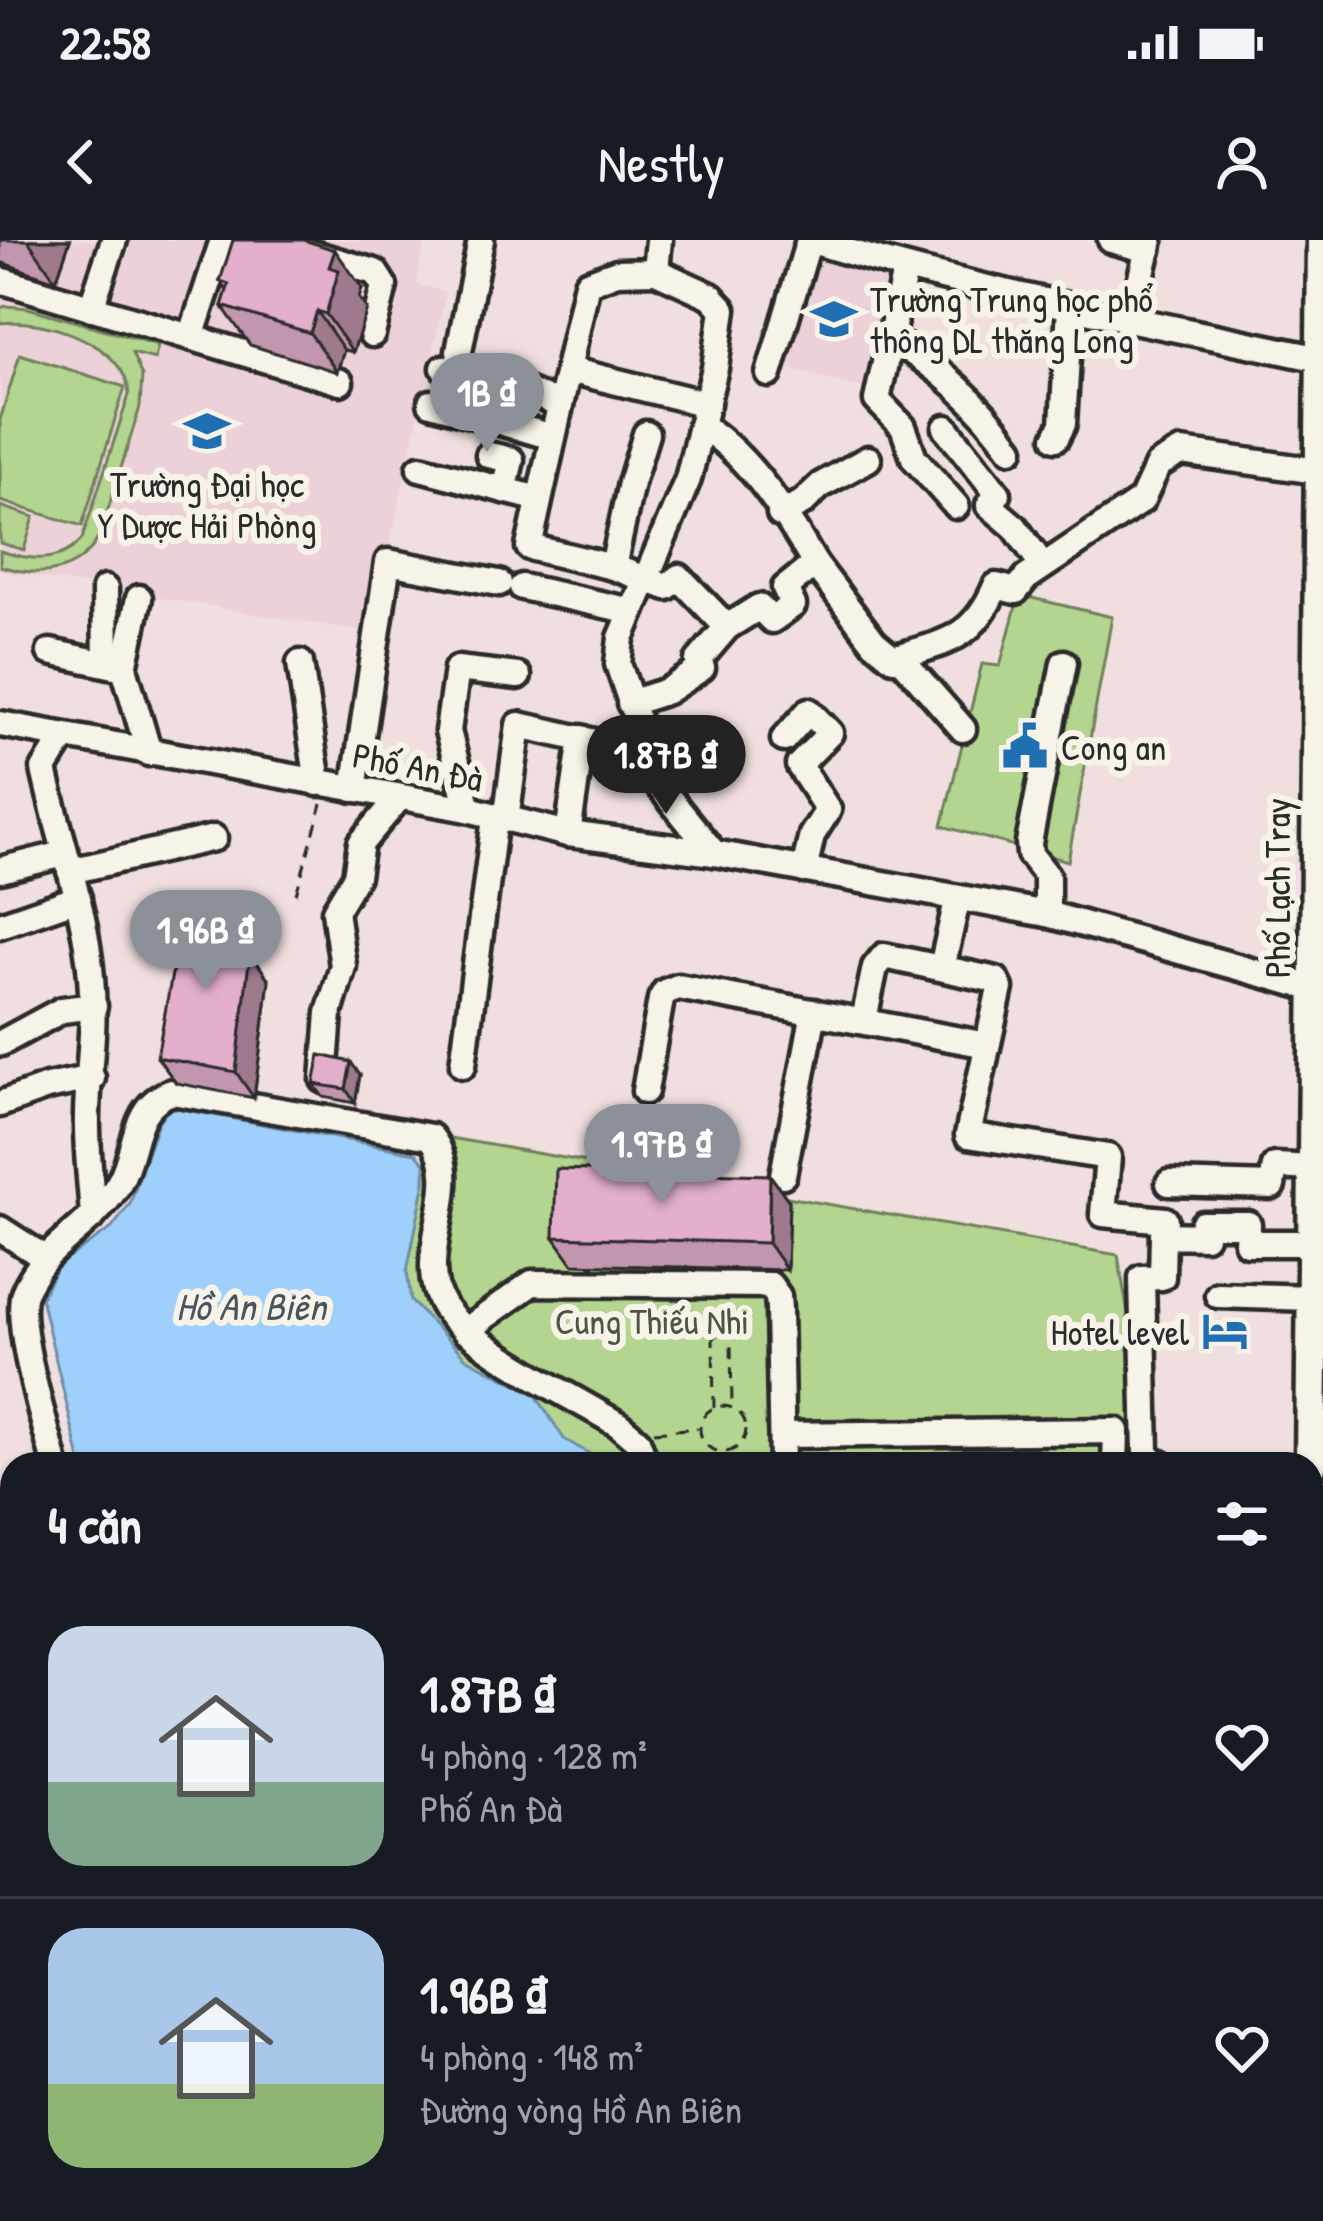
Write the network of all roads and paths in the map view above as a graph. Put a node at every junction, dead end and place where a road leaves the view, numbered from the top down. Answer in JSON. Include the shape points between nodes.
{"nodes":[{"id":1,"x":114,"y":240,"type":"edge"},
{"id":2,"x":224,"y":240,"type":"edge"},
{"id":3,"x":266,"y":240,"type":"edge"},
{"id":4,"x":481,"y":240,"type":"edge"},
{"id":5,"x":659,"y":240,"type":"edge"},
{"id":6,"x":809,"y":240,"type":"edge"},
{"id":7,"x":1111,"y":240,"type":"edge"},
{"id":8,"x":1303,"y":240,"type":"edge"},
{"id":9,"x":1322,"y":240,"type":"edge"},
{"id":10,"x":1149,"y":245,"type":"edge"},
{"id":11,"x":329,"y":249,"type":"edge"},
{"id":12,"x":905,"y":270,"type":"junction"},
{"id":13,"x":656,"y":271,"type":"junction"},
{"id":14,"x":0,"y":280,"type":"edge"},
{"id":15,"x":1322,"y":293,"type":"edge"},
{"id":16,"x":1070,"y":307,"type":"junction"},
{"id":17,"x":91,"y":308,"type":"junction"},
{"id":18,"x":1131,"y":319,"type":"junction"},
{"id":19,"x":372,"y":334,"type":"dead end"},
{"id":20,"x":190,"y":337,"type":"junction"},
{"id":21,"x":888,"y":337,"type":"junction"},
{"id":22,"x":1320,"y":358,"type":"edge"},
{"id":23,"x":569,"y":370,"type":"junction"},
{"id":24,"x":770,"y":374,"type":"dead end"},
{"id":25,"x":340,"y":382,"type":"dead end"},
{"id":26,"x":430,"y":403,"type":"dead end"},
{"id":27,"x":560,"y":405,"type":"junction"},
{"id":28,"x":704,"y":415,"type":"junction"},
{"id":29,"x":946,"y":428,"type":"dead end"},
{"id":30,"x":646,"y":434,"type":"dead end"},
{"id":31,"x":553,"y":437,"type":"junction"},
{"id":32,"x":1056,"y":438,"type":"dead end"},
{"id":33,"x":1011,"y":449,"type":"dead end"},
{"id":34,"x":489,"y":455,"type":"dead end"},
{"id":35,"x":868,"y":459,"type":"dead end"},
{"id":36,"x":420,"y":468,"type":"dead end"},
{"id":37,"x":1320,"y":483,"type":"edge"},
{"id":38,"x":504,"y":490,"type":"junction"},
{"id":39,"x":539,"y":499,"type":"junction"},
{"id":40,"x":956,"y":506,"type":"dead end"},
{"id":41,"x":780,"y":514,"type":"junction"},
{"id":42,"x":815,"y":564,"type":"junction"},
{"id":43,"x":1043,"y":566,"type":"junction"},
{"id":44,"x":613,"y":567,"type":"junction"},
{"id":45,"x":645,"y":578,"type":"junction"},
{"id":46,"x":105,"y":589,"type":"dead end"},
{"id":47,"x":139,"y":598,"type":"dead end"},
{"id":48,"x":632,"y":611,"type":"junction"},
{"id":49,"x":727,"y":627,"type":"junction"},
{"id":50,"x":50,"y":652,"type":"dead end"},
{"id":51,"x":898,"y":656,"type":"junction"},
{"id":52,"x":301,"y":663,"type":"dead end"},
{"id":53,"x":1064,"y":663,"type":"dead end"},
{"id":54,"x":115,"y":665,"type":"junction"},
{"id":55,"x":518,"y":676,"type":"dead end"},
{"id":56,"x":630,"y":704,"type":"junction"},
{"id":57,"x":0,"y":724,"type":"edge"},
{"id":58,"x":963,"y":729,"type":"dead end"},
{"id":59,"x":1320,"y":730,"type":"edge"},
{"id":60,"x":64,"y":737,"type":"junction"},
{"id":61,"x":582,"y":738,"type":"junction"},
{"id":62,"x":784,"y":739,"type":"dead end"},
{"id":63,"x":631,"y":750,"type":"dead end"},
{"id":64,"x":148,"y":753,"type":"junction"},
{"id":65,"x":323,"y":784,"type":"junction"},
{"id":66,"x":354,"y":789,"type":"junction"},
{"id":67,"x":399,"y":798,"type":"junction"},
{"id":68,"x":468,"y":809,"type":"junction"},
{"id":69,"x":501,"y":819,"type":"junction"},
{"id":70,"x":568,"y":833,"type":"junction"},
{"id":71,"x":214,"y":838,"type":"dead end"},
{"id":72,"x":714,"y":853,"type":"junction"},
{"id":73,"x":67,"y":863,"type":"junction"},
{"id":74,"x":0,"y":870,"type":"edge"},
{"id":75,"x":804,"y":870,"type":"junction"},
{"id":76,"x":296,"y":894,"type":"dead end"},
{"id":77,"x":78,"y":898,"type":"junction"},
{"id":78,"x":1318,"y":898,"type":"edge"},
{"id":79,"x":957,"y":901,"type":"junction"},
{"id":80,"x":1048,"y":914,"type":"junction"},
{"id":81,"x":0,"y":926,"type":"edge"},
{"id":82,"x":942,"y":967,"type":"junction"},
{"id":83,"x":1319,"y":989,"type":"edge"},
{"id":84,"x":94,"y":1006,"type":"junction"},
{"id":85,"x":814,"y":1012,"type":"junction"},
{"id":86,"x":864,"y":1020,"type":"junction"},
{"id":87,"x":2,"y":1043,"type":"edge"},
{"id":88,"x":987,"y":1045,"type":"junction"},
{"id":89,"x":464,"y":1066,"type":"dead end"},
{"id":90,"x":92,"y":1078,"type":"junction"},
{"id":91,"x":324,"y":1080,"type":"edge"},
{"id":92,"x":645,"y":1090,"type":"dead end"},
{"id":93,"x":0,"y":1104,"type":"edge"},
{"id":94,"x":1318,"y":1113,"type":"edge"},
{"id":95,"x":1313,"y":1168,"type":"junction"},
{"id":96,"x":783,"y":1175,"type":"dead end"},
{"id":97,"x":1169,"y":1183,"type":"dead end"},
{"id":98,"x":93,"y":1216,"type":"junction"},
{"id":99,"x":0,"y":1229,"type":"edge"},
{"id":100,"x":1163,"y":1235,"type":"junction"},
{"id":101,"x":1316,"y":1255,"type":"edge"},
{"id":102,"x":45,"y":1258,"type":"junction"},
{"id":103,"x":1218,"y":1295,"type":"dead end"},
{"id":104,"x":724,"y":1299,"type":"dead end"},
{"id":105,"x":1316,"y":1316,"type":"edge"},
{"id":106,"x":724,"y":1328,"type":"junction"},
{"id":107,"x":465,"y":1331,"type":"junction"},
{"id":108,"x":714,"y":1408,"type":"junction"},
{"id":109,"x":732,"y":1408,"type":"junction"},
{"id":110,"x":700,"y":1428,"type":"junction"},
{"id":111,"x":647,"y":1434,"type":"dead end"},
{"id":112,"x":782,"y":1435,"type":"junction"},
{"id":113,"x":1316,"y":1444,"type":"edge"},
{"id":114,"x":715,"y":1450,"type":"joint"},
{"id":115,"x":730,"y":1450,"type":"joint"},
{"id":116,"x":52,"y":1452,"type":"edge"},
{"id":117,"x":642,"y":1452,"type":"edge"},
{"id":118,"x":782,"y":1452,"type":"edge"},
{"id":119,"x":1115,"y":1452,"type":"edge"},
{"id":120,"x":1146,"y":1452,"type":"edge"}],
"edges":[{"from":1,"to":17,"type":"street"},
{"from":2,"to":20,"type":"street"},
{"from":3,"to":11,"type":"street"},
{"from":4,"to":27,"type":"street","via":[[451,360]]},
{"from":5,"to":13,"type":"street"},
{"from":6,"to":12,"type":"street"},
{"from":6,"to":24,"type":"street"},
{"from":7,"to":10,"type":"street"},
{"from":8,"to":15,"type":"main road"},
{"from":9,"to":15,"type":"main road","name":"Phố Lạch Tray"},
{"from":10,"to":18,"type":"street"},
{"from":11,"to":19,"type":"street","via":[[380,277],[384,294]]},
{"from":12,"to":16,"type":"street"},
{"from":12,"to":21,"type":"street"},
{"from":13,"to":23,"type":"street","via":[[587,283]]},
{"from":13,"to":28,"type":"street","via":[[723,309]]},
{"from":14,"to":17,"type":"street"},
{"from":15,"to":22,"type":"main road","name":"Phố Lạch Tray"},
{"from":16,"to":18,"type":"street"},
{"from":16,"to":32,"type":"street"},
{"from":17,"to":20,"type":"street"},
{"from":18,"to":22,"type":"street"},
{"from":20,"to":25,"type":"street"},
{"from":21,"to":33,"type":"street","via":[[928,360],[986,413]]},
{"from":21,"to":40,"type":"street","via":[[877,400]]},
{"from":22,"to":37,"type":"main road","name":"Phố Lạch Tray"},
{"from":23,"to":27,"type":"street"},
{"from":23,"to":28,"type":"street"},
{"from":26,"to":31,"type":"street"},
{"from":27,"to":31,"type":"street"},
{"from":28,"to":41,"type":"street"},
{"from":28,"to":45,"type":"street","via":[[688,479]]},
{"from":29,"to":43,"type":"street","via":[[998,494],[989,505]]},
{"from":30,"to":44,"type":"street"},
{"from":31,"to":39,"type":"street"},
{"from":34,"to":38,"type":"street","via":[[511,460]]},
{"from":35,"to":41,"type":"street"},
{"from":36,"to":38,"type":"street"},
{"from":37,"to":43,"type":"street","via":[[1181,452],[1159,465],[1142,500]]},
{"from":37,"to":59,"type":"main road","name":"Phố Lạch Tray"},
{"from":38,"to":39,"type":"street"},
{"from":39,"to":44,"type":"street","via":[[529,547]]},
{"from":41,"to":42,"type":"street"},
{"from":42,"to":49,"type":"street","via":[[785,587],[793,605],[772,620],[759,607]]},
{"from":42,"to":51,"type":"street","via":[[874,642]]},
{"from":43,"to":51,"type":"street","via":[[1016,591],[996,586],[982,617],[946,642]]},
{"from":44,"to":45,"type":"street"},
{"from":45,"to":48,"type":"street"},
{"from":45,"to":49,"type":"street","via":[[667,587],[680,577]]},
{"from":46,"to":54,"type":"street"},
{"from":47,"to":54,"type":"street"},
{"from":48,"to":56,"type":"street","via":[[618,664]]},
{"from":48,"to":66,"type":"street","via":[[388,562]]},
{"from":49,"to":56,"type":"street","via":[[698,661],[702,668]]},
{"from":50,"to":54,"type":"street"},
{"from":51,"to":58,"type":"street"},
{"from":52,"to":65,"type":"street"},
{"from":53,"to":80,"type":"street","via":[[1029,843],[1047,876]]},
{"from":54,"to":64,"type":"street"},
{"from":55,"to":68,"type":"street","via":[[457,669],[448,731]]},
{"from":56,"to":72,"type":"street","via":[[660,787]]},
{"from":57,"to":60,"type":"street","name":"Phố An Đà"},
{"from":59,"to":78,"type":"main road","name":"Phố Lạch Tray"},
{"from":60,"to":64,"type":"street","name":"Phố An Đà"},
{"from":60,"to":73,"type":"street","via":[[44,769]]},
{"from":61,"to":63,"type":"street"},
{"from":61,"to":69,"type":"street","via":[[519,725]]},
{"from":61,"to":70,"type":"street"},
{"from":62,"to":75,"type":"street","via":[[809,711],[830,734],[799,765],[829,810]]},
{"from":64,"to":65,"type":"street","name":"Phố An Đà"},
{"from":65,"to":66,"type":"street","name":"Phố An Đà"},
{"from":65,"to":76,"type":"path"},
{"from":66,"to":67,"type":"street","name":"Phố An Đà"},
{"from":67,"to":68,"type":"street","name":"Phố An Đà"},
{"from":67,"to":91,"type":"street","via":[[361,843],[356,876],[334,910],[343,966],[329,1013]]},
{"from":68,"to":69,"type":"street","name":"Phố An Đà"},
{"from":69,"to":70,"type":"street","name":"Phố An Đà"},
{"from":69,"to":89,"type":"street"},
{"from":70,"to":72,"type":"street","name":"Phố An Đà"},
{"from":71,"to":73,"type":"street"},
{"from":72,"to":75,"type":"street","name":"Phố An Đà"},
{"from":73,"to":74,"type":"street"},
{"from":73,"to":77,"type":"street"},
{"from":75,"to":79,"type":"street","name":"Phố An Đà"},
{"from":77,"to":81,"type":"street"},
{"from":77,"to":84,"type":"street"},
{"from":78,"to":83,"type":"main road","name":"Phố Lạch Tray"},
{"from":79,"to":80,"type":"street","name":"Phố An Đà"},
{"from":79,"to":82,"type":"street"},
{"from":80,"to":83,"type":"street","name":"Phố An Đà"},
{"from":82,"to":86,"type":"street","via":[[884,956]]},
{"from":82,"to":88,"type":"street","via":[[999,984]]},
{"from":83,"to":94,"type":"main road","name":"Phố Lạch Tray"},
{"from":84,"to":87,"type":"street","via":[[62,1010]]},
{"from":84,"to":90,"type":"street"},
{"from":85,"to":86,"type":"street"},
{"from":85,"to":92,"type":"street","via":[[670,988],[661,999]]},
{"from":85,"to":96,"type":"street"},
{"from":86,"to":88,"type":"street"},
{"from":88,"to":100,"type":"street","via":[[968,1135],[1108,1157],[1103,1214],[1165,1220]]},
{"from":90,"to":93,"type":"street"},
{"from":90,"to":98,"type":"street"},
{"from":94,"to":95,"type":"main road","name":"Phố Lạch Tray"},
{"from":95,"to":97,"type":"street","via":[[1275,1166],[1271,1186]]},
{"from":95,"to":101,"type":"main road","name":"Phố Lạch Tray"},
{"from":98,"to":102,"type":"street"},
{"from":98,"to":107,"type":"street","via":[[121,1181],[150,1103],[172,1092],[430,1137],[444,1168],[432,1271],[442,1304]]},
{"from":99,"to":102,"type":"street"},
{"from":100,"to":101,"type":"street","via":[[1204,1236],[1204,1224],[1248,1224],[1247,1243]]},
{"from":100,"to":120,"type":"street","via":[[1162,1277],[1142,1278]]},
{"from":101,"to":105,"type":"main road","name":"Phố Lạch Tray"},
{"from":102,"to":116,"type":"street","via":[[23,1296],[24,1335]]},
{"from":103,"to":105,"type":"street"},
{"from":104,"to":106,"type":"path"},
{"from":105,"to":113,"type":"main road","name":"Phố Lạch Tray"},
{"from":106,"to":108,"type":"path","via":[[713,1338]]},
{"from":106,"to":109,"type":"path"},
{"from":107,"to":112,"type":"street","via":[[532,1283],[770,1285],[778,1296]]},
{"from":107,"to":117,"type":"street","via":[[619,1425]]},
{"from":108,"to":109,"type":"path"},
{"from":108,"to":110,"type":"path"},
{"from":109,"to":115,"type":"path","via":[[746,1429]]},
{"from":110,"to":111,"type":"path"},
{"from":110,"to":114,"type":"path"},
{"from":112,"to":118,"type":"street"},
{"from":112,"to":119,"type":"street","via":[[1116,1431]]},
{"from":114,"to":115,"type":"path"}]}
